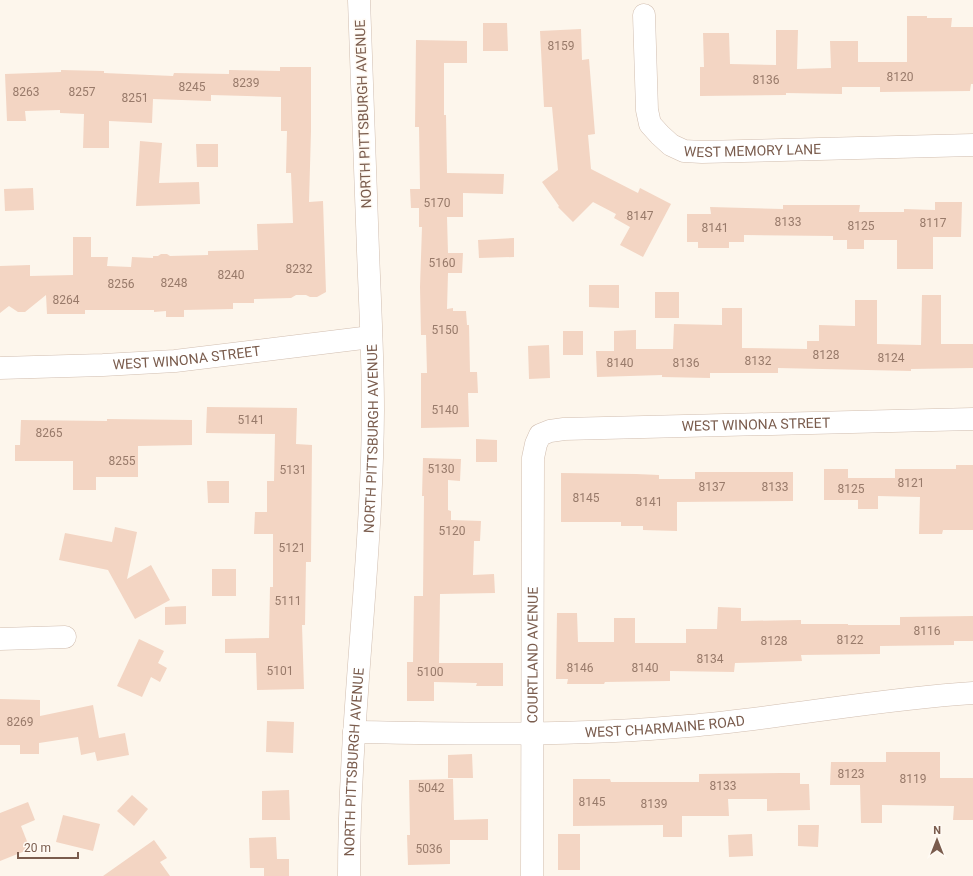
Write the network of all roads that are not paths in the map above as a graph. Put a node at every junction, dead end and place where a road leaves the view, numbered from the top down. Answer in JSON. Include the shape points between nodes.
{"nodes":[{"id":1,"x":359,"y":0,"type":"edge"},
{"id":2,"x":644,"y":15,"type":"dead end"},
{"id":3,"x":973,"y":145,"type":"edge"},
{"id":4,"x":371,"y":337,"type":"junction"},
{"id":5,"x":0,"y":368,"type":"edge"},
{"id":6,"x":973,"y":419,"type":"edge"},
{"id":7,"x":540,"y":435,"type":"joint"},
{"id":8,"x":65,"y":637,"type":"dead end"},
{"id":9,"x":0,"y":639,"type":"edge"},
{"id":10,"x":973,"y":693,"type":"edge"},
{"id":11,"x":354,"y":732,"type":"junction"},
{"id":12,"x":533,"y":734,"type":"junction"},
{"id":13,"x":349,"y":876,"type":"edge"},
{"id":14,"x":532,"y":876,"type":"edge"}],
"edges":[{"from":1,"to":4,"type":"street","name":"NORTH PITTSBURGH AVENUE"},
{"from":2,"to":3,"type":"street","name":"WEST MEMORY LANE","via":[[647,110],[650,124],[671,145],[684,150],[702,152]]},
{"from":4,"to":5,"type":"street","name":"WEST WINONA STREET","via":[[175,361]]},
{"from":4,"to":11,"type":"street","name":"NORTH PITTSBURGH AVENUE","via":[[371,491]]},
{"from":6,"to":7,"type":"street","name":"WEST WINONA STREET","via":[[564,429]]},
{"from":7,"to":12,"type":"street","name":"COURTLAND AVENUE","via":[[533,458]]},
{"from":8,"to":9,"type":"street"},
{"from":10,"to":12,"type":"street","name":"WEST CHARMAINE ROAD","via":[[894,700],[689,726],[620,732]]},
{"from":11,"to":12,"type":"street","name":"WEST CHARMAINE ROAD"},
{"from":11,"to":13,"type":"street","name":"NORTH PITTSBURGH AVENUE"},
{"from":12,"to":14,"type":"street","name":"COURTLAND AVENUE"}]}
